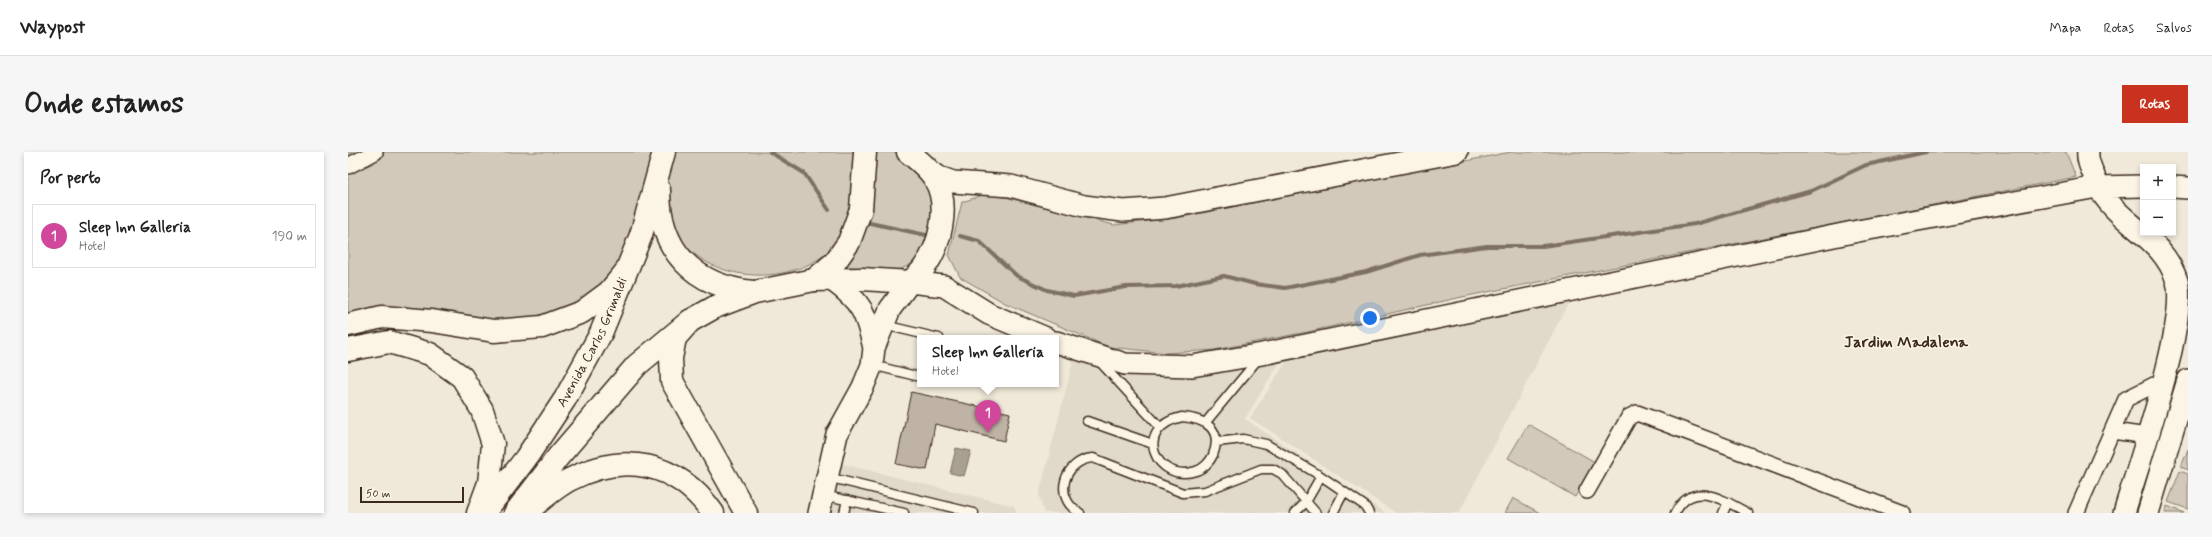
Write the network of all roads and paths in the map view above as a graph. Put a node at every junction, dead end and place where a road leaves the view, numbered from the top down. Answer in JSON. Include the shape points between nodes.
{"nodes":[{"id":1,"x":375,"y":152,"type":"edge"},
{"id":2,"x":865,"y":152,"type":"edge"},
{"id":3,"x":908,"y":152,"type":"edge"},
{"id":4,"x":1457,"y":152,"type":"edge"},
{"id":5,"x":2088,"y":152,"type":"edge"},
{"id":6,"x":662,"y":159,"type":"edge"},
{"id":7,"x":348,"y":166,"type":"edge"},
{"id":8,"x":929,"y":170,"type":"junction"},
{"id":9,"x":2140,"y":186,"type":"edge"},
{"id":10,"x":2098,"y":187,"type":"junction"},
{"id":11,"x":2176,"y":187,"type":"edge"},
{"id":12,"x":2188,"y":188,"type":"edge"},
{"id":13,"x":624,"y":274,"type":"junction"},
{"id":14,"x":823,"y":280,"type":"junction"},
{"id":15,"x":910,"y":282,"type":"junction"},
{"id":16,"x":756,"y":292,"type":"junction"},
{"id":17,"x":690,"y":321,"type":"junction"},
{"id":18,"x":348,"y":324,"type":"edge"},
{"id":19,"x":883,"y":325,"type":"junction"},
{"id":20,"x":926,"y":335,"type":"edge"},
{"id":21,"x":1039,"y":335,"type":"edge"},
{"id":22,"x":1059,"y":343,"type":"edge"},
{"id":23,"x":348,"y":350,"type":"edge"},
{"id":24,"x":1092,"y":354,"type":"junction"},
{"id":25,"x":1262,"y":354,"type":"junction"},
{"id":26,"x":873,"y":356,"type":"junction"},
{"id":27,"x":917,"y":376,"type":"edge"},
{"id":28,"x":2164,"y":380,"type":"junction"},
{"id":29,"x":2188,"y":380,"type":"edge"},
{"id":30,"x":1087,"y":421,"type":"dead end"},
{"id":31,"x":1206,"y":422,"type":"junction"},
{"id":32,"x":1160,"y":426,"type":"junction"},
{"id":33,"x":2113,"y":431,"type":"junction"},
{"id":34,"x":2147,"y":436,"type":"junction"},
{"id":35,"x":1217,"y":442,"type":"junction"},
{"id":36,"x":1153,"y":444,"type":"junction"},
{"id":37,"x":1321,"y":476,"type":"junction"},
{"id":38,"x":1587,"y":491,"type":"dead end"},
{"id":39,"x":1344,"y":492,"type":"junction"},
{"id":40,"x":823,"y":495,"type":"edge"},
{"id":41,"x":847,"y":500,"type":"junction"},
{"id":42,"x":1306,"y":502,"type":"junction"},
{"id":43,"x":1728,"y":502,"type":"junction"},
{"id":44,"x":478,"y":513,"type":"edge"},
{"id":45,"x":484,"y":513,"type":"edge"},
{"id":46,"x":515,"y":513,"type":"edge"},
{"id":47,"x":525,"y":513,"type":"edge"},
{"id":48,"x":713,"y":513,"type":"edge"},
{"id":49,"x":746,"y":513,"type":"edge"},
{"id":50,"x":844,"y":513,"type":"edge"},
{"id":51,"x":904,"y":513,"type":"edge"},
{"id":52,"x":974,"y":513,"type":"edge"},
{"id":53,"x":1080,"y":513,"type":"edge"},
{"id":54,"x":1295,"y":513,"type":"edge"},
{"id":55,"x":1316,"y":513,"type":"edge"},
{"id":56,"x":1333,"y":513,"type":"edge"},
{"id":57,"x":1369,"y":513,"type":"edge"},
{"id":58,"x":1675,"y":513,"type":"edge"},
{"id":59,"x":1723,"y":513,"type":"edge"},
{"id":60,"x":1748,"y":513,"type":"edge"},
{"id":61,"x":1902,"y":513,"type":"edge"},
{"id":62,"x":2076,"y":513,"type":"edge"},
{"id":63,"x":2124,"y":513,"type":"edge"},
{"id":64,"x":2148,"y":513,"type":"edge"}],
"edges":[{"from":1,"to":7,"type":"street"},
{"from":2,"to":14,"type":"main road","via":[[861,209],[849,242]]},
{"from":3,"to":8,"type":"main road"},
{"from":4,"to":8,"type":"street","via":[[1165,208],[1123,211],[1084,206],[1011,186],[953,182]]},
{"from":5,"to":10,"type":"street"},
{"from":6,"to":13,"type":"main road","name":"Avenida Carlos Grimaldi","via":[[641,235]]},
{"from":6,"to":16,"type":"main road","via":[[659,211],[670,242],[681,259],[693,271],[718,285],[733,290]]},
{"from":8,"to":15,"type":"main road","via":[[937,182],[941,202],[940,233],[923,270]]},
{"from":9,"to":10,"type":"street"},
{"from":10,"to":25,"type":"street","via":[[1858,231]]},
{"from":10,"to":28,"type":"street","via":[[2116,212],[2154,244],[2177,281],[2179,301]]},
{"from":11,"to":12,"type":"street"},
{"from":13,"to":18,"type":"main road","via":[[609,292],[582,312],[542,327],[494,331],[432,321],[382,317]]},
{"from":13,"to":45,"type":"main road","name":"Avenida Carlos Grimaldi","via":[[601,333],[565,399],[526,458]]},
{"from":14,"to":15,"type":"main road"},
{"from":14,"to":16,"type":"main road"},
{"from":14,"to":26,"type":"street","via":[[858,302],[867,320]]},
{"from":15,"to":19,"type":"street","via":[[898,296]]},
{"from":15,"to":21,"type":"street","via":[[944,286],[989,314]]},
{"from":16,"to":17,"type":"main road","via":[[715,307]]},
{"from":17,"to":46,"type":"main road","via":[[637,365],[558,457]]},
{"from":17,"to":49,"type":"main road","via":[[675,338],[671,358],[672,381]]},
{"from":19,"to":20,"type":"lane"},
{"from":19,"to":26,"type":"street"},
{"from":22,"to":24,"type":"street"},
{"from":23,"to":44,"type":"main road","via":[[389,342],[430,354],[462,377],[482,410],[493,444],[489,483]]},
{"from":24,"to":25,"type":"street","via":[[1125,364],[1192,366]]},
{"from":24,"to":32,"type":"lane"},
{"from":25,"to":31,"type":"lane"},
{"from":26,"to":27,"type":"lane"},
{"from":26,"to":40,"type":"street","via":[[837,434]]},
{"from":28,"to":33,"type":"street","via":[[2126,399]]},
{"from":28,"to":34,"type":"street"},
{"from":29,"to":64,"type":"street"},
{"from":30,"to":36,"type":"lane"},
{"from":31,"to":32,"type":"lane","via":[[1182,417],[1170,419]]},
{"from":31,"to":35,"type":"lane","via":[[1215,434]]},
{"from":32,"to":36,"type":"lane","via":[[1154,434]]},
{"from":33,"to":34,"type":"street"},
{"from":33,"to":62,"type":"street"},
{"from":34,"to":63,"type":"street"},
{"from":35,"to":36,"type":"lane","via":[[1212,457],[1202,470],[1186,475],[1170,471],[1158,460]]},
{"from":35,"to":37,"type":"lane","via":[[1254,440],[1266,444]]},
{"from":37,"to":39,"type":"lane"},
{"from":37,"to":42,"type":"lane"},
{"from":38,"to":61,"type":"street","via":[[1629,417],[1637,413]]},
{"from":39,"to":56,"type":"lane"},
{"from":39,"to":57,"type":"lane","via":[[1365,506]]},
{"from":40,"to":41,"type":"lane"},
{"from":40,"to":52,"type":"lane"},
{"from":41,"to":50,"type":"lane"},
{"from":41,"to":51,"type":"lane"},
{"from":42,"to":53,"type":"lane","via":[[1282,474],[1273,470],[1261,469],[1206,491],[1183,493],[1093,458],[1083,458],[1075,463],[1067,477],[1063,492],[1072,509]]},
{"from":42,"to":54,"type":"lane"},
{"from":42,"to":55,"type":"lane"},
{"from":43,"to":58,"type":"lane","via":[[1706,494],[1695,494],[1686,498]]},
{"from":43,"to":59,"type":"lane"},
{"from":43,"to":60,"type":"lane"},
{"from":47,"to":48,"type":"main road","via":[[569,480],[592,471],[629,463],[668,472],[700,495]]}]}
